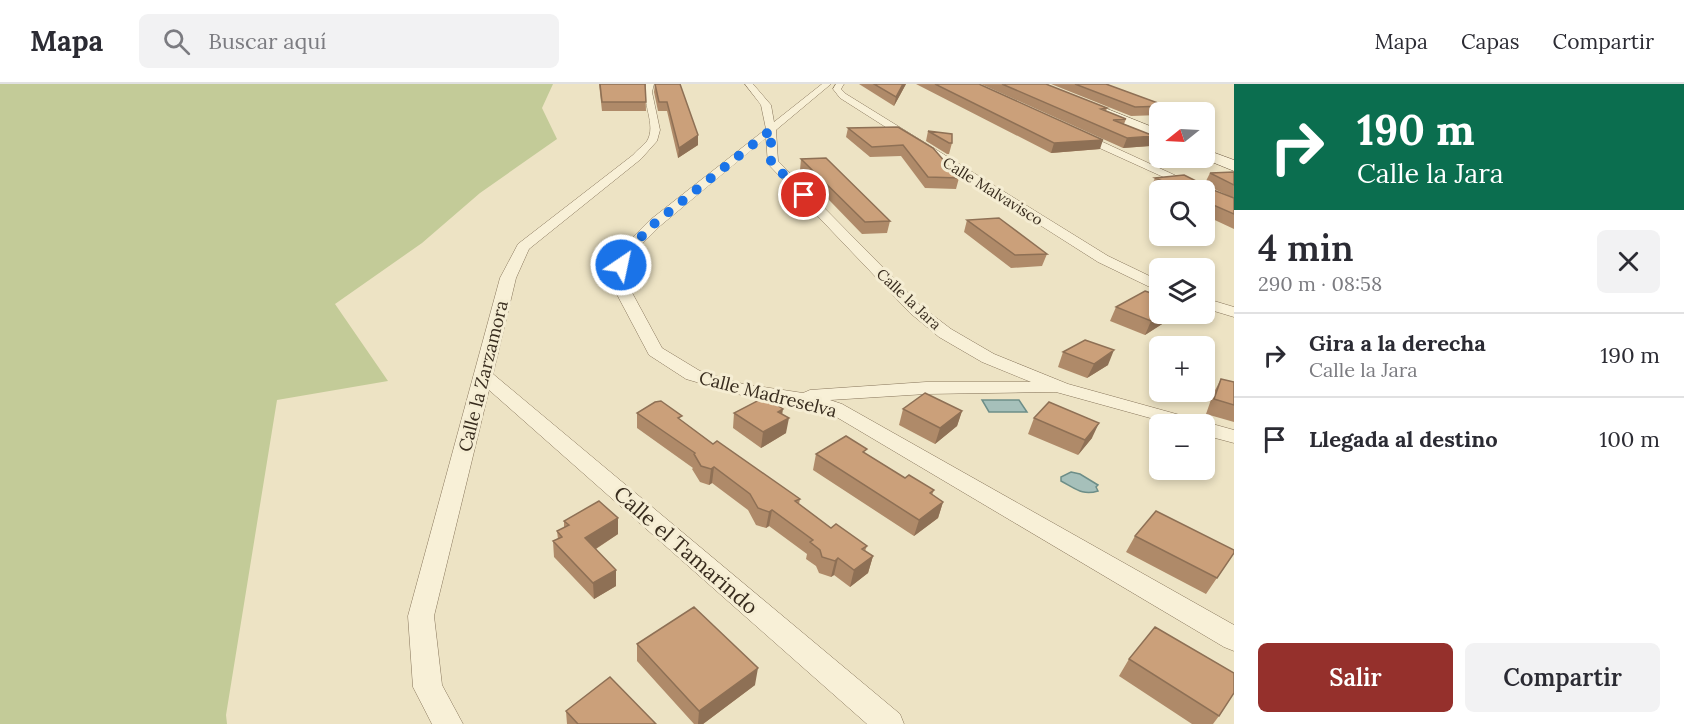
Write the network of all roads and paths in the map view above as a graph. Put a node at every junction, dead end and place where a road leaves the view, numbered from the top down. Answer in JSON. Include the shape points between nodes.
{"nodes":[{"id":1,"x":650,"y":84,"type":"edge"},
{"id":2,"x":749,"y":84,"type":"edge"},
{"id":3,"x":827,"y":84,"type":"edge"},
{"id":4,"x":840,"y":84,"type":"edge"},
{"id":5,"x":1035,"y":84,"type":"edge"},
{"id":6,"x":1092,"y":84,"type":"edge"},
{"id":7,"x":1149,"y":104,"type":"edge"},
{"id":8,"x":1064,"y":128,"type":"edge"},
{"id":9,"x":771,"y":130,"type":"junction"},
{"id":10,"x":1149,"y":131,"type":"edge"},
{"id":11,"x":1215,"y":158,"type":"edge"},
{"id":12,"x":1234,"y":166,"type":"edge"},
{"id":13,"x":1178,"y":180,"type":"edge"},
{"id":14,"x":1149,"y":282,"type":"edge"},
{"id":15,"x":1215,"y":306,"type":"edge"},
{"id":16,"x":1234,"y":312,"type":"edge"},
{"id":17,"x":484,"y":376,"type":"junction"},
{"id":18,"x":1061,"y":388,"type":"junction"},
{"id":19,"x":796,"y":397,"type":"junction"},
{"id":20,"x":1156,"y":414,"type":"edge"},
{"id":21,"x":1215,"y":431,"type":"edge"},
{"id":22,"x":1234,"y":437,"type":"edge"},
{"id":23,"x":1234,"y":639,"type":"edge"},
{"id":24,"x":448,"y":724,"type":"edge"},
{"id":25,"x":889,"y":724,"type":"edge"}],
"edges":[{"from":1,"to":17,"type":"street","name":"Calle la Zarzamora","via":[[655,130],[652,141],[523,247],[508,278]]},
{"from":2,"to":9,"type":"street","name":"Calle la Jara","via":[[766,105]]},
{"from":3,"to":9,"type":"street","name":"Calle Madreselva"},
{"from":4,"to":14,"type":"street","name":"Calle Malvavisco","via":[[837,89],[852,102],[1103,259]]},
{"from":5,"to":10,"type":"main road"},
{"from":6,"to":7,"type":"street"},
{"from":8,"to":13,"type":"street"},
{"from":9,"to":18,"type":"street","name":"Calle la Jara","via":[[771,162],[916,310],[945,333],[988,358]]},
{"from":9,"to":19,"type":"street","name":"Calle Madreselva","via":[[655,223],[630,248],[621,265],[621,287],[655,351],[693,375],[741,389]]},
{"from":11,"to":12,"type":"main road"},
{"from":15,"to":16,"type":"street"},
{"from":17,"to":24,"type":"street","name":"Calle la Zarzamora","via":[[421,616],[428,687]]},
{"from":17,"to":25,"type":"street","name":"Calle el Tamarindo"},
{"from":18,"to":19,"type":"street","via":[[926,388]]},
{"from":18,"to":20,"type":"street","name":"Calle la Jara"},
{"from":19,"to":23,"type":"street","name":"Calle Madreselva","via":[[835,408]]},
{"from":21,"to":22,"type":"street"}]}
